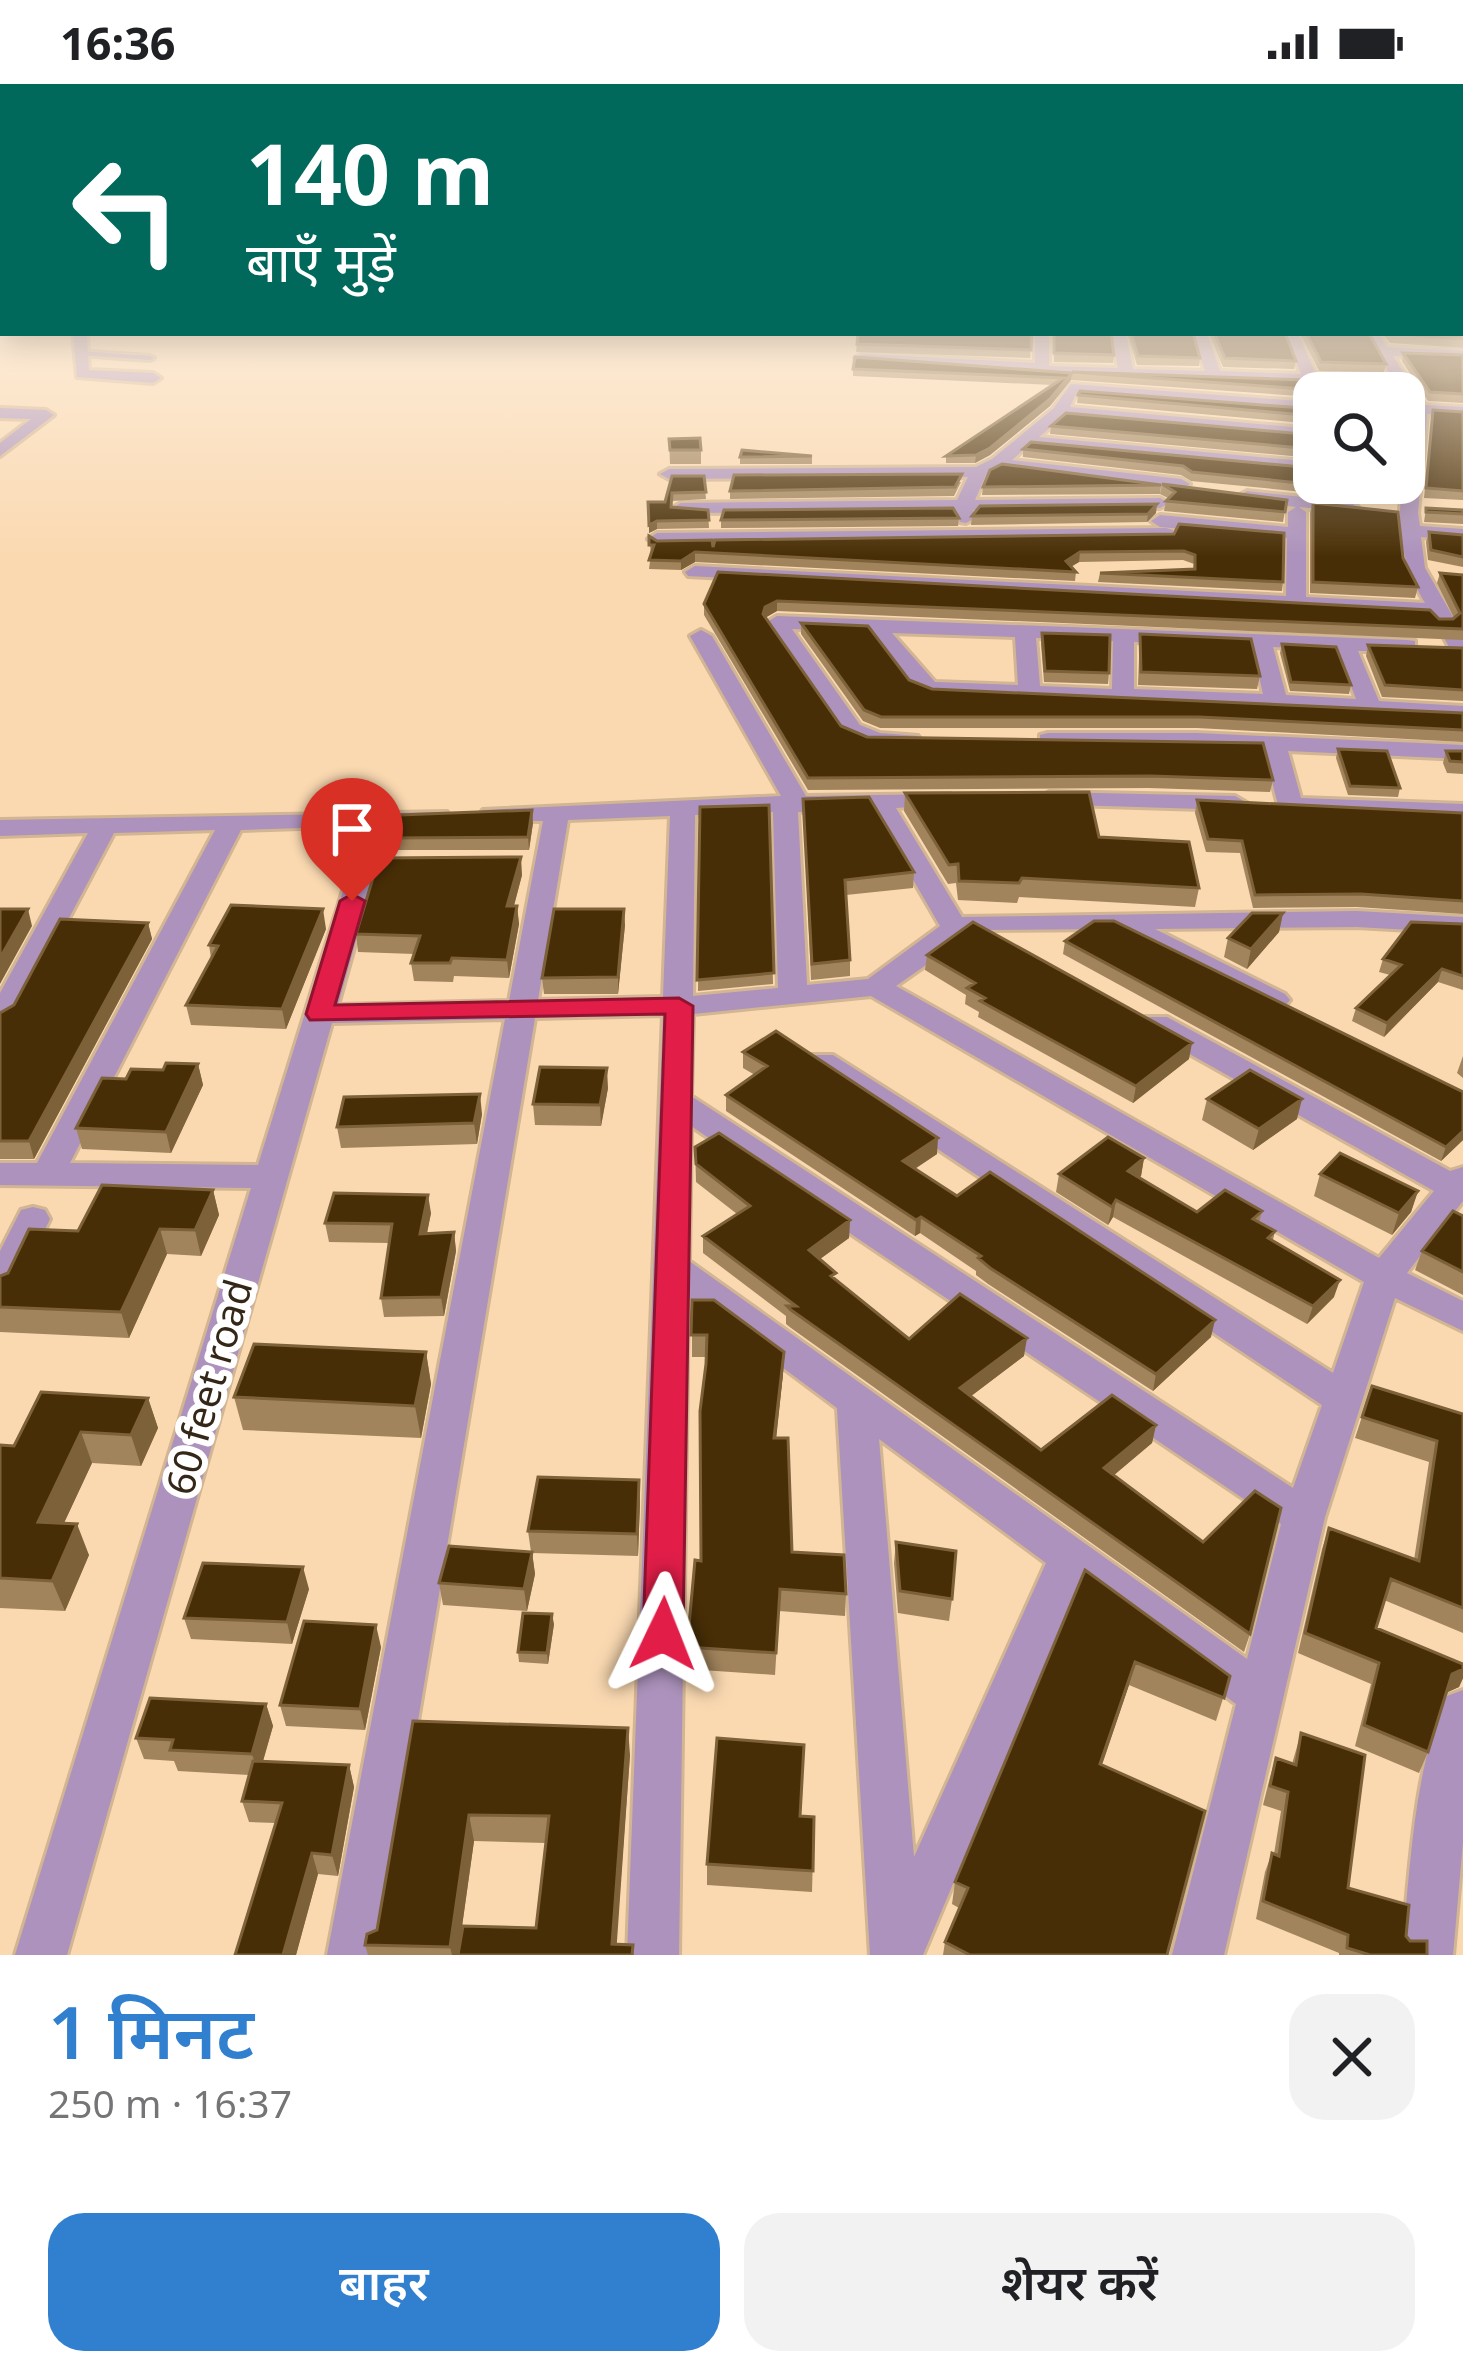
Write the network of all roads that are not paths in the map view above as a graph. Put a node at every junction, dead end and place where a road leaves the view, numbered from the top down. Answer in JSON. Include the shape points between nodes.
{"nodes":[{"id":1,"x":1192,"y":398,"type":"junction"},
{"id":2,"x":1293,"y":405,"type":"edge"},
{"id":3,"x":1060,"y":411,"type":"junction"},
{"id":4,"x":1463,"y":412,"type":"edge"},
{"id":5,"x":0,"y":413,"type":"edge"},
{"id":6,"x":1425,"y":413,"type":"edge"},
{"id":7,"x":1187,"y":422,"type":"junction"},
{"id":8,"x":1293,"y":432,"type":"edge"},
{"id":9,"x":1023,"y":440,"type":"junction"},
{"id":10,"x":0,"y":452,"type":"edge"},
{"id":11,"x":1196,"y":456,"type":"junction"},
{"id":12,"x":998,"y":463,"type":"junction"},
{"id":13,"x":1293,"y":465,"type":"edge"},
{"id":14,"x":979,"y":472,"type":"junction"},
{"id":15,"x":669,"y":474,"type":"edge"},
{"id":16,"x":767,"y":474,"type":"junction"},
{"id":17,"x":1180,"y":486,"type":"junction"},
{"id":18,"x":1203,"y":491,"type":"edge"},
{"id":19,"x":1227,"y":494,"type":"edge"},
{"id":20,"x":1293,"y":501,"type":"edge"},
{"id":21,"x":1298,"y":504,"type":"edge"},
{"id":22,"x":1320,"y":504,"type":"edge"},
{"id":23,"x":1412,"y":504,"type":"edge"},
{"id":24,"x":963,"y":506,"type":"junction"},
{"id":25,"x":770,"y":507,"type":"junction"},
{"id":26,"x":681,"y":508,"type":"edge"},
{"id":27,"x":1364,"y":508,"type":"edge"},
{"id":28,"x":1386,"y":511,"type":"edge"},
{"id":29,"x":1414,"y":515,"type":"junction"},
{"id":30,"x":1294,"y":533,"type":"junction"},
{"id":31,"x":1463,"y":535,"type":"edge"},
{"id":32,"x":1169,"y":536,"type":"junction"},
{"id":33,"x":793,"y":538,"type":"junction"},
{"id":34,"x":657,"y":539,"type":"edge"},
{"id":35,"x":958,"y":542,"type":"junction"},
{"id":36,"x":1414,"y":568,"type":"junction"},
{"id":37,"x":695,"y":572,"type":"dead end"},
{"id":38,"x":1115,"y":572,"type":"edge"},
{"id":39,"x":1447,"y":574,"type":"edge"},
{"id":40,"x":788,"y":575,"type":"junction"},
{"id":41,"x":961,"y":584,"type":"junction"},
{"id":42,"x":1194,"y":597,"type":"junction"},
{"id":43,"x":1296,"y":602,"type":"junction"},
{"id":44,"x":1436,"y":610,"type":"junction"},
{"id":45,"x":875,"y":625,"type":"junction"},
{"id":46,"x":1025,"y":630,"type":"junction"},
{"id":47,"x":1124,"y":634,"type":"junction"},
{"id":48,"x":701,"y":636,"type":"dead end"},
{"id":49,"x":1261,"y":640,"type":"junction"},
{"id":50,"x":1345,"y":644,"type":"junction"},
{"id":51,"x":1462,"y":651,"type":"edge"},
{"id":52,"x":1030,"y":694,"type":"junction"},
{"id":53,"x":1123,"y":696,"type":"junction"},
{"id":54,"x":1246,"y":700,"type":"junction"},
{"id":55,"x":1276,"y":701,"type":"junction"},
{"id":56,"x":1370,"y":706,"type":"junction"},
{"id":57,"x":1463,"y":713,"type":"edge"},
{"id":58,"x":1031,"y":740,"type":"edge"},
{"id":59,"x":936,"y":741,"type":"edge"},
{"id":60,"x":1266,"y":743,"type":"junction"},
{"id":61,"x":1463,"y":752,"type":"edge"},
{"id":62,"x":1014,"y":799,"type":"edge"},
{"id":63,"x":879,"y":800,"type":"junction"},
{"id":64,"x":969,"y":800,"type":"edge"},
{"id":65,"x":791,"y":802,"type":"junction"},
{"id":66,"x":1291,"y":805,"type":"junction"},
{"id":67,"x":683,"y":808,"type":"junction"},
{"id":68,"x":1463,"y":812,"type":"edge"},
{"id":69,"x":557,"y":813,"type":"junction"},
{"id":70,"x":378,"y":818,"type":"junction"},
{"id":71,"x":232,"y":823,"type":"junction"},
{"id":72,"x":105,"y":826,"type":"junction"},
{"id":73,"x":0,"y":828,"type":"edge"},
{"id":74,"x":59,"y":911,"type":"junction"},
{"id":75,"x":20,"y":912,"type":"edge"},
{"id":76,"x":1113,"y":919,"type":"junction"},
{"id":77,"x":964,"y":925,"type":"junction"},
{"id":78,"x":1463,"y":925,"type":"edge"},
{"id":79,"x":1036,"y":956,"type":"edge"},
{"id":80,"x":11,"y":980,"type":"edge"},
{"id":81,"x":876,"y":987,"type":"junction"},
{"id":82,"x":793,"y":998,"type":"junction"},
{"id":83,"x":1120,"y":1003,"type":"edge"},
{"id":84,"x":679,"y":1006,"type":"junction"},
{"id":85,"x":522,"y":1007,"type":"junction"},
{"id":86,"x":1298,"y":1012,"type":"edge"},
{"id":87,"x":319,"y":1014,"type":"junction"},
{"id":88,"x":0,"y":1020,"type":"edge"},
{"id":89,"x":796,"y":1045,"type":"edge"},
{"id":90,"x":678,"y":1102,"type":"junction"},
{"id":91,"x":0,"y":1174,"type":"edge"},
{"id":92,"x":48,"y":1174,"type":"junction"},
{"id":93,"x":271,"y":1177,"type":"junction"},
{"id":94,"x":1459,"y":1183,"type":"edge"},
{"id":95,"x":33,"y":1220,"type":"dead end"},
{"id":96,"x":674,"y":1268,"type":"junction"},
{"id":97,"x":1384,"y":1277,"type":"junction"},
{"id":98,"x":0,"y":1288,"type":"edge"},
{"id":99,"x":1463,"y":1317,"type":"edge"},
{"id":100,"x":856,"y":1400,"type":"junction"},
{"id":101,"x":1346,"y":1401,"type":"junction"},
{"id":102,"x":1304,"y":1517,"type":"junction"},
{"id":103,"x":1070,"y":1556,"type":"junction"},
{"id":104,"x":1260,"y":1695,"type":"junction"},
{"id":105,"x":1463,"y":1712,"type":"edge"},
{"id":106,"x":41,"y":1955,"type":"edge"},
{"id":107,"x":353,"y":1955,"type":"edge"},
{"id":108,"x":653,"y":1955,"type":"edge"},
{"id":109,"x":896,"y":1955,"type":"edge"},
{"id":110,"x":1198,"y":1955,"type":"edge"},
{"id":111,"x":1427,"y":1955,"type":"edge"}],
"edges":[{"from":1,"to":2,"type":"street"},
{"from":1,"to":3,"type":"street","via":[[1071,389]]},
{"from":1,"to":7,"type":"street"},
{"from":3,"to":7,"type":"street"},
{"from":3,"to":9,"type":"street"},
{"from":4,"to":6,"type":"street"},
{"from":5,"to":10,"type":"street","via":[[46,415]]},
{"from":7,"to":8,"type":"street"},
{"from":9,"to":11,"type":"street"},
{"from":9,"to":12,"type":"street"},
{"from":11,"to":13,"type":"street"},
{"from":11,"to":17,"type":"street"},
{"from":12,"to":14,"type":"street"},
{"from":12,"to":17,"type":"street"},
{"from":14,"to":16,"type":"street"},
{"from":14,"to":24,"type":"street"},
{"from":15,"to":16,"type":"street"},
{"from":16,"to":25,"type":"street"},
{"from":17,"to":18,"type":"street"},
{"from":17,"to":32,"type":"street"},
{"from":19,"to":20,"type":"street"},
{"from":21,"to":30,"type":"street"},
{"from":22,"to":27,"type":"street"},
{"from":23,"to":29,"type":"street"},
{"from":24,"to":25,"type":"street"},
{"from":24,"to":32,"type":"street"},
{"from":24,"to":35,"type":"street"},
{"from":25,"to":26,"type":"street"},
{"from":28,"to":29,"type":"street"},
{"from":29,"to":31,"type":"street"},
{"from":29,"to":36,"type":"street"},
{"from":30,"to":32,"type":"street"},
{"from":30,"to":43,"type":"street"},
{"from":32,"to":35,"type":"street"},
{"from":32,"to":42,"type":"street"},
{"from":33,"to":34,"type":"street"},
{"from":33,"to":35,"type":"street"},
{"from":33,"to":40,"type":"street"},
{"from":36,"to":39,"type":"street"},
{"from":36,"to":44,"type":"street"},
{"from":37,"to":40,"type":"street"},
{"from":38,"to":41,"type":"street","via":[[958,572]]},
{"from":40,"to":41,"type":"street"},
{"from":41,"to":42,"type":"street"},
{"from":42,"to":43,"type":"street"},
{"from":43,"to":44,"type":"street"},
{"from":44,"to":51,"type":"street"},
{"from":45,"to":46,"type":"street"},
{"from":45,"to":52,"type":"street","via":[[926,688]]},
{"from":45,"to":59,"type":"street","via":[[777,622],[852,730],[876,740]]},
{"from":46,"to":47,"type":"street"},
{"from":46,"to":52,"type":"street"},
{"from":47,"to":49,"type":"street"},
{"from":47,"to":53,"type":"street"},
{"from":48,"to":65,"type":"street"},
{"from":49,"to":50,"type":"street"},
{"from":49,"to":55,"type":"street"},
{"from":50,"to":51,"type":"street"},
{"from":50,"to":56,"type":"street"},
{"from":52,"to":53,"type":"street"},
{"from":53,"to":54,"type":"street"},
{"from":54,"to":55,"type":"street"},
{"from":54,"to":60,"type":"street"},
{"from":55,"to":56,"type":"street"},
{"from":56,"to":57,"type":"street"},
{"from":58,"to":60,"type":"street"},
{"from":60,"to":61,"type":"street"},
{"from":60,"to":66,"type":"street"},
{"from":62,"to":66,"type":"street"},
{"from":63,"to":64,"type":"street"},
{"from":63,"to":65,"type":"street"},
{"from":63,"to":77,"type":"street"},
{"from":65,"to":67,"type":"street"},
{"from":65,"to":82,"type":"street"},
{"from":66,"to":68,"type":"street"},
{"from":67,"to":69,"type":"street"},
{"from":67,"to":84,"type":"street"},
{"from":69,"to":70,"type":"street"},
{"from":69,"to":85,"type":"street","via":[[536,862]]},
{"from":70,"to":71,"type":"street"},
{"from":70,"to":87,"type":"street","name":"60 feet road","via":[[375,863]]},
{"from":71,"to":72,"type":"street"},
{"from":71,"to":92,"type":"street"},
{"from":72,"to":73,"type":"street"},
{"from":72,"to":74,"type":"street"},
{"from":74,"to":75,"type":"street"},
{"from":74,"to":80,"type":"street"},
{"from":76,"to":77,"type":"street"},
{"from":76,"to":78,"type":"street"},
{"from":76,"to":86,"type":"street"},
{"from":77,"to":79,"type":"street"},
{"from":77,"to":81,"type":"street"},
{"from":80,"to":88,"type":"street"},
{"from":81,"to":82,"type":"street"},
{"from":81,"to":97,"type":"street"},
{"from":82,"to":84,"type":"street"},
{"from":83,"to":94,"type":"street"},
{"from":84,"to":85,"type":"street"},
{"from":84,"to":90,"type":"street"},
{"from":85,"to":87,"type":"street"},
{"from":85,"to":107,"type":"street"},
{"from":87,"to":93,"type":"street","name":"60 feet road"},
{"from":89,"to":101,"type":"street"},
{"from":90,"to":96,"type":"street"},
{"from":90,"to":102,"type":"street"},
{"from":91,"to":92,"type":"street"},
{"from":92,"to":93,"type":"street"},
{"from":93,"to":106,"type":"street","name":"60 feet road"},
{"from":94,"to":97,"type":"street"},
{"from":95,"to":98,"type":"street"},
{"from":96,"to":100,"type":"street"},
{"from":96,"to":108,"type":"street"},
{"from":97,"to":99,"type":"street"},
{"from":97,"to":101,"type":"street"},
{"from":100,"to":103,"type":"street"},
{"from":100,"to":109,"type":"street"},
{"from":101,"to":102,"type":"street"},
{"from":102,"to":104,"type":"street"},
{"from":103,"to":104,"type":"street"},
{"from":103,"to":109,"type":"street"},
{"from":104,"to":110,"type":"street"},
{"from":105,"to":111,"type":"street","via":[[1442,1806]]}]}
